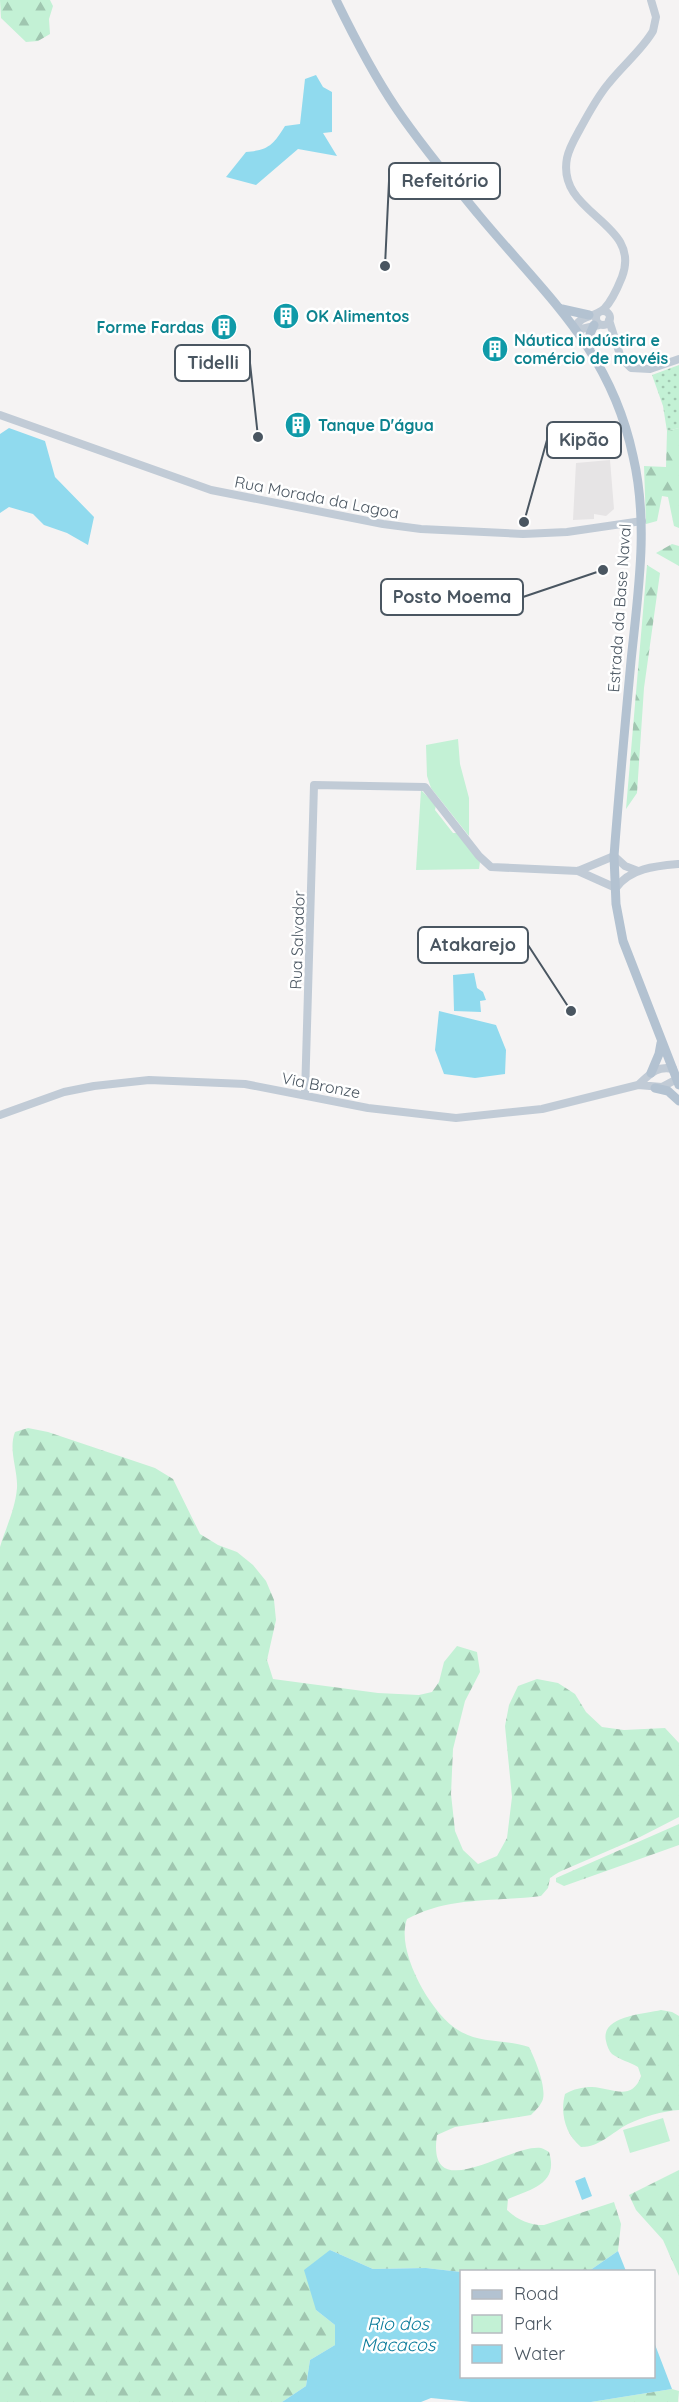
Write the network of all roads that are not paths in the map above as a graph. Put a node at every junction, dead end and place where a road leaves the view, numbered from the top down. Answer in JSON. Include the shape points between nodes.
{"nodes":[{"id":1,"x":336,"y":0,"type":"edge"},
{"id":2,"x":651,"y":0,"type":"edge"},
{"id":3,"x":610,"y":302,"type":"junction"},
{"id":4,"x":561,"y":308,"type":"junction"},
{"id":5,"x":593,"y":314,"type":"junction"},
{"id":6,"x":609,"y":318,"type":"junction"},
{"id":7,"x":598,"y":325,"type":"junction"},
{"id":8,"x":576,"y":329,"type":"junction"},
{"id":9,"x":612,"y":333,"type":"junction"},
{"id":10,"x":590,"y":348,"type":"junction"},
{"id":11,"x":679,"y":359,"type":"edge"},
{"id":12,"x":0,"y":415,"type":"edge"},
{"id":13,"x":630,"y":473,"type":"dead end"},
{"id":14,"x":639,"y":492,"type":"junction"},
{"id":15,"x":642,"y":521,"type":"junction"},
{"id":16,"x":614,"y":856,"type":"junction"},
{"id":17,"x":603,"y":859,"type":"junction"},
{"id":18,"x":679,"y":864,"type":"edge"},
{"id":19,"x":578,"y":871,"type":"junction"},
{"id":20,"x":638,"y":871,"type":"junction"},
{"id":21,"x":605,"y":885,"type":"junction"},
{"id":22,"x":616,"y":888,"type":"junction"},
{"id":23,"x":661,"y":1040,"type":"junction"},
{"id":24,"x":651,"y":1073,"type":"junction"},
{"id":25,"x":677,"y":1076,"type":"edge"},
{"id":26,"x":638,"y":1085,"type":"junction"},
{"id":27,"x":655,"y":1088,"type":"junction"},
{"id":28,"x":305,"y":1095,"type":"junction"},
{"id":29,"x":679,"y":1101,"type":"edge"},
{"id":30,"x":0,"y":1115,"type":"edge"}],
"edges":[{"from":1,"to":4,"type":"main road","name":"Estrada da Base Naval","via":[[371,68],[405,121],[479,215]]},
{"from":2,"to":3,"type":"street","via":[[657,16],[653,31],[596,99],[567,154],[567,177],[575,195],[616,234],[625,250],[624,271]]},
{"from":3,"to":5,"type":"street"},
{"from":3,"to":6,"type":"street"},
{"from":4,"to":5,"type":"main road"},
{"from":4,"to":8,"type":"main road","name":"Estrada da Base Naval"},
{"from":5,"to":6,"type":"street","via":[[606,312]]},
{"from":5,"to":7,"type":"street"},
{"from":5,"to":8,"type":"street","via":[[580,319]]},
{"from":6,"to":7,"type":"street","via":[[606,324]]},
{"from":6,"to":9,"type":"street"},
{"from":7,"to":8,"type":"street"},
{"from":7,"to":9,"type":"street"},
{"from":7,"to":10,"type":"main road","via":[[590,334]]},
{"from":8,"to":10,"type":"main road","name":"Estrada da Base Naval"},
{"from":9,"to":11,"type":"street","via":[[621,358],[630,368],[650,369]]},
{"from":10,"to":14,"type":"main road","name":"Estrada da Base Naval","via":[[619,407],[634,457]]},
{"from":12,"to":15,"type":"street","name":"Rua Morada da Lagoa","via":[[211,490],[383,524],[523,534]]},
{"from":13,"to":14,"type":"main road"},
{"from":14,"to":15,"type":"main road","name":"Estrada da Base Naval"},
{"from":15,"to":16,"type":"main road","name":"Estrada da Base Naval"},
{"from":16,"to":17,"type":"street"},
{"from":16,"to":20,"type":"street"},
{"from":16,"to":22,"type":"main road","name":"Estrada da Base Naval"},
{"from":17,"to":19,"type":"street"},
{"from":17,"to":21,"type":"street","via":[[597,872]]},
{"from":18,"to":20,"type":"street"},
{"from":19,"to":21,"type":"street"},
{"from":19,"to":28,"type":"street","name":"Rua Salvador","via":[[491,867],[478,856],[425,787],[315,785]]},
{"from":20,"to":22,"type":"street"},
{"from":21,"to":22,"type":"street"},
{"from":22,"to":23,"type":"main road","name":"Estrada da Base Naval","via":[[623,941]]},
{"from":23,"to":24,"type":"main road","via":[[660,1054]]},
{"from":23,"to":25,"type":"main road","name":"Estrada da Base Naval"},
{"from":24,"to":25,"type":"street","via":[[661,1068]]},
{"from":24,"to":26,"type":"street","name":"Via Bronze"},
{"from":25,"to":27,"type":"street","via":[[665,1086]]},
{"from":26,"to":27,"type":"street","name":"Via Bronze"},
{"from":26,"to":28,"type":"street","name":"Via Bronze","via":[[542,1109],[456,1118],[368,1108]]},
{"from":27,"to":29,"type":"main road","via":[[668,1091]]},
{"from":28,"to":30,"type":"street","name":"Via Bronze","via":[[245,1084],[148,1080],[64,1092]]}]}
